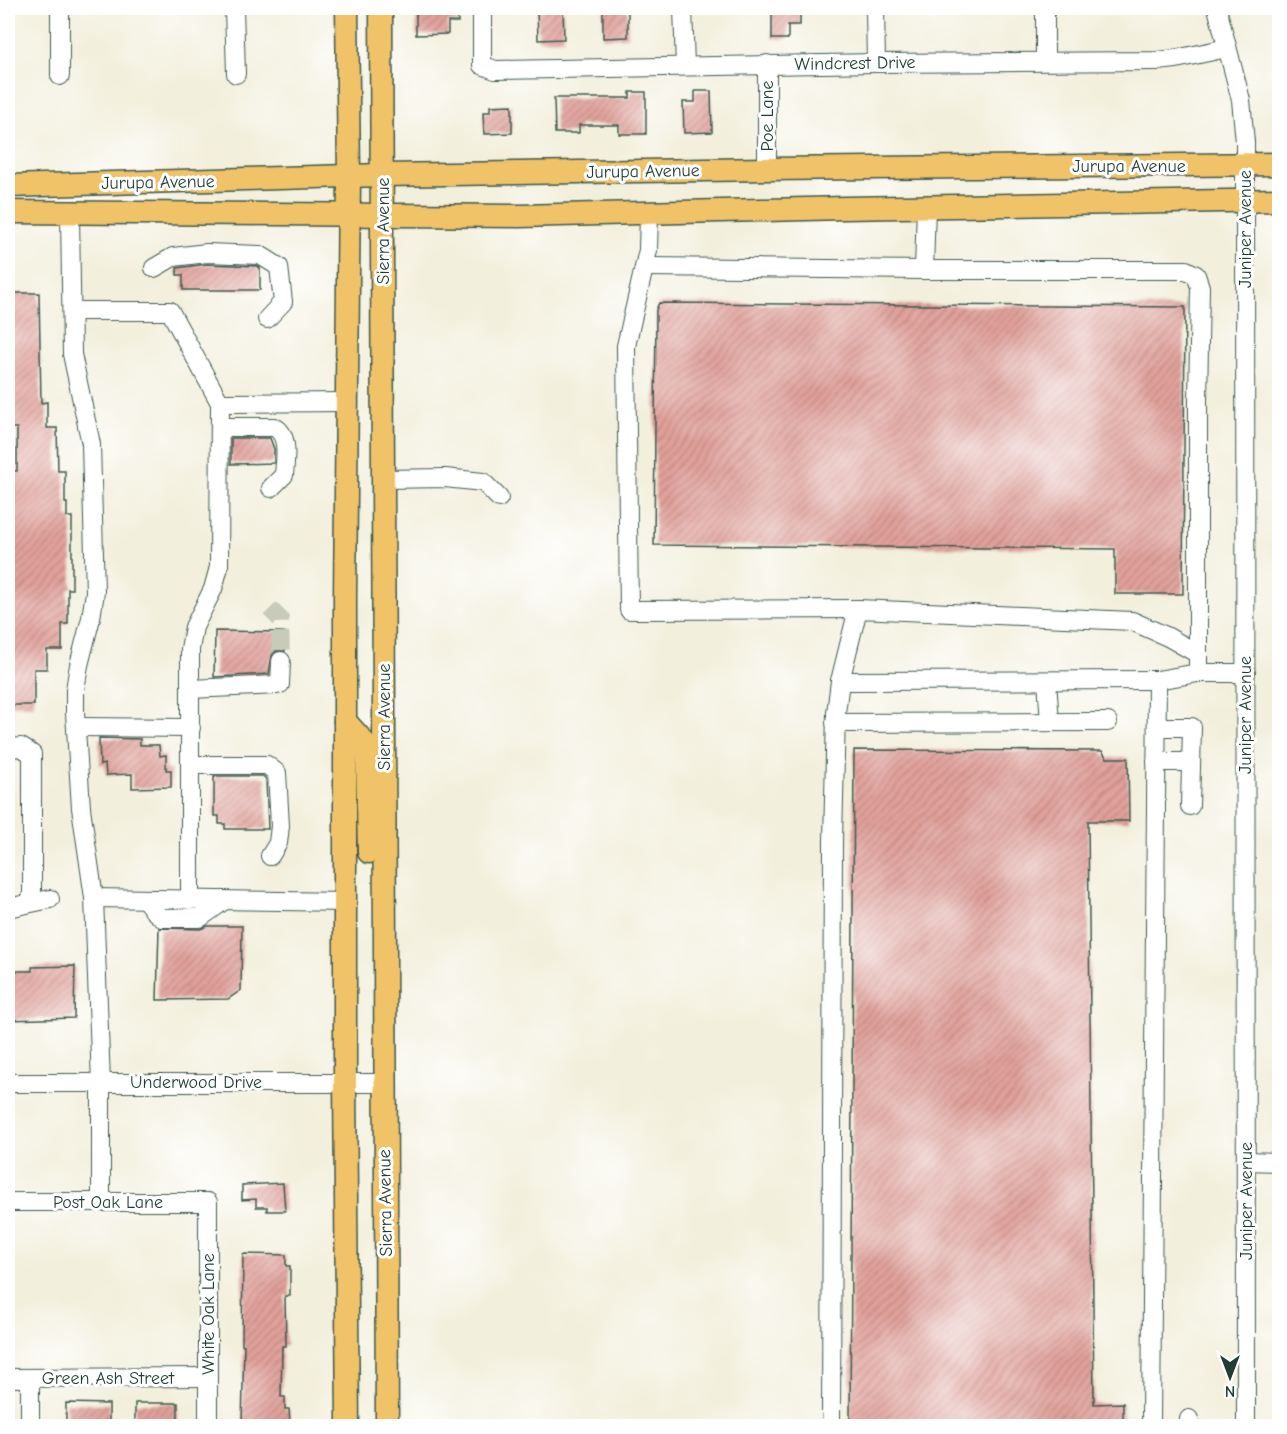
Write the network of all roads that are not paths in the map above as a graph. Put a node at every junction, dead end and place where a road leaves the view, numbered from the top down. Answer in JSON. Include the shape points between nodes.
{"nodes":[{"id":1,"x":60,"y":8,"type":"edge"},
{"id":2,"x":234,"y":8,"type":"edge"},
{"id":3,"x":347,"y":8,"type":"edge"},
{"id":4,"x":381,"y":8,"type":"edge"},
{"id":5,"x":482,"y":8,"type":"edge"},
{"id":6,"x":683,"y":8,"type":"edge"},
{"id":7,"x":875,"y":8,"type":"edge"},
{"id":8,"x":1045,"y":8,"type":"edge"},
{"id":9,"x":1217,"y":8,"type":"edge"},
{"id":10,"x":1227,"y":48,"type":"junction"},
{"id":11,"x":1045,"y":61,"type":"junction"},
{"id":12,"x":876,"y":63,"type":"junction"},
{"id":13,"x":767,"y":64,"type":"junction"},
{"id":14,"x":684,"y":66,"type":"junction"},
{"id":15,"x":236,"y":74,"type":"dead end"},
{"id":16,"x":60,"y":76,"type":"dead end"},
{"id":17,"x":1280,"y":164,"type":"edge"},
{"id":18,"x":1245,"y":165,"type":"junction"},
{"id":19,"x":767,"y":169,"type":"junction"},
{"id":20,"x":382,"y":175,"type":"junction"},
{"id":21,"x":349,"y":177,"type":"junction"},
{"id":22,"x":8,"y":186,"type":"edge"},
{"id":23,"x":1245,"y":200,"type":"junction"},
{"id":24,"x":1280,"y":200,"type":"edge"},
{"id":25,"x":926,"y":206,"type":"junction"},
{"id":26,"x":8,"y":212,"type":"edge"},
{"id":27,"x":70,"y":213,"type":"junction"},
{"id":28,"x":348,"y":214,"type":"junction"},
{"id":29,"x":649,"y":214,"type":"junction"},
{"id":30,"x":381,"y":215,"type":"junction"},
{"id":31,"x":645,"y":267,"type":"junction"},
{"id":32,"x":154,"y":268,"type":"dead end"},
{"id":33,"x":924,"y":270,"type":"junction"},
{"id":34,"x":72,"y":312,"type":"junction"},
{"id":35,"x":267,"y":319,"type":"dead end"},
{"id":36,"x":347,"y":402,"type":"junction"},
{"id":37,"x":220,"y":403,"type":"junction"},
{"id":38,"x":220,"y":426,"type":"junction"},
{"id":39,"x":384,"y":479,"type":"junction"},
{"id":40,"x":271,"y":488,"type":"dead end"},
{"id":41,"x":499,"y":498,"type":"dead end"},
{"id":42,"x":858,"y":609,"type":"junction"},
{"id":43,"x":1198,"y":654,"type":"junction"},
{"id":44,"x":281,"y":661,"type":"tunnel mouth"},
{"id":45,"x":1198,"y":673,"type":"junction"},
{"id":46,"x":1245,"y":673,"type":"junction"},
{"id":47,"x":1157,"y":680,"type":"junction"},
{"id":48,"x":840,"y":681,"type":"junction"},
{"id":49,"x":1047,"y":681,"type":"junction"},
{"id":50,"x":190,"y":689,"type":"junction"},
{"id":51,"x":345,"y":721,"type":"junction"},
{"id":52,"x":1050,"y":722,"type":"junction"},
{"id":53,"x":1108,"y":722,"type":"dead end"},
{"id":54,"x":835,"y":723,"type":"junction"},
{"id":55,"x":77,"y":727,"type":"junction"},
{"id":56,"x":1157,"y":727,"type":"junction"},
{"id":57,"x":191,"y":728,"type":"junction"},
{"id":58,"x":8,"y":748,"type":"edge"},
{"id":59,"x":1156,"y":762,"type":"junction"},
{"id":60,"x":1191,"y":762,"type":"junction"},
{"id":61,"x":191,"y":765,"type":"junction"},
{"id":62,"x":1190,"y":806,"type":"dead end"},
{"id":63,"x":270,"y":856,"type":"dead end"},
{"id":64,"x":94,"y":898,"type":"junction"},
{"id":65,"x":145,"y":899,"type":"junction"},
{"id":66,"x":190,"y":900,"type":"junction"},
{"id":67,"x":225,"y":900,"type":"junction"},
{"id":68,"x":346,"y":902,"type":"junction"},
{"id":69,"x":8,"y":908,"type":"edge"},
{"id":70,"x":385,"y":932,"type":"junction"},
{"id":71,"x":8,"y":1083,"type":"edge"},
{"id":72,"x":101,"y":1083,"type":"junction"},
{"id":73,"x":345,"y":1083,"type":"junction"},
{"id":74,"x":384,"y":1083,"type":"junction"},
{"id":75,"x":1245,"y":1161,"type":"junction"},
{"id":76,"x":1280,"y":1162,"type":"edge"},
{"id":77,"x":8,"y":1202,"type":"edge"},
{"id":78,"x":101,"y":1202,"type":"junction"},
{"id":79,"x":208,"y":1202,"type":"joint"},
{"id":80,"x":208,"y":1377,"type":"junction"},
{"id":81,"x":8,"y":1378,"type":"edge"},
{"id":82,"x":30,"y":1378,"type":"junction"},
{"id":83,"x":30,"y":1426,"type":"edge"},
{"id":84,"x":208,"y":1426,"type":"edge"},
{"id":85,"x":348,"y":1426,"type":"edge"},
{"id":86,"x":387,"y":1426,"type":"edge"},
{"id":87,"x":831,"y":1426,"type":"edge"},
{"id":88,"x":1151,"y":1426,"type":"edge"},
{"id":89,"x":1245,"y":1426,"type":"edge"}],
"edges":[{"from":1,"to":16,"type":"street"},
{"from":2,"to":15,"type":"street"},
{"from":3,"to":21,"type":"main road","name":"Sierra Avenue"},
{"from":4,"to":20,"type":"main road","name":"Sierra Avenue"},
{"from":5,"to":14,"type":"street","name":"Windcrest Drive","via":[[482,65],[495,70]]},
{"from":6,"to":14,"type":"street"},
{"from":7,"to":12,"type":"street"},
{"from":8,"to":11,"type":"street"},
{"from":9,"to":10,"type":"street","name":"Juniper Avenue"},
{"from":10,"to":11,"type":"street","name":"Windcrest Drive","via":[[1167,60]]},
{"from":10,"to":18,"type":"street","name":"Juniper Avenue","via":[[1241,100]]},
{"from":11,"to":12,"type":"street","name":"Windcrest Drive"},
{"from":12,"to":13,"type":"street","name":"Windcrest Drive"},
{"from":13,"to":14,"type":"street","name":"Windcrest Drive"},
{"from":13,"to":19,"type":"street","name":"Poe Lane"},
{"from":17,"to":18,"type":"main road","name":"Jurupa Avenue"},
{"from":18,"to":19,"type":"main road","name":"Jurupa Avenue"},
{"from":18,"to":23,"type":"street","name":"Juniper Avenue"},
{"from":19,"to":20,"type":"main road","name":"Jurupa Avenue"},
{"from":20,"to":21,"type":"main road","name":"Jurupa Avenue"},
{"from":20,"to":30,"type":"main road","name":"Sierra Avenue"},
{"from":21,"to":22,"type":"main road","name":"Jurupa Avenue"},
{"from":21,"to":28,"type":"main road","name":"Sierra Avenue"},
{"from":23,"to":24,"type":"main road","name":"Jurupa Avenue"},
{"from":23,"to":25,"type":"main road","name":"Jurupa Avenue"},
{"from":23,"to":46,"type":"street","name":"Juniper Avenue"},
{"from":25,"to":29,"type":"main road","name":"Jurupa Avenue"},
{"from":25,"to":33,"type":"street"},
{"from":26,"to":27,"type":"main road","name":"Jurupa Avenue"},
{"from":27,"to":28,"type":"main road","name":"Jurupa Avenue"},
{"from":27,"to":34,"type":"street"},
{"from":28,"to":30,"type":"main road","name":"Jurupa Avenue"},
{"from":28,"to":36,"type":"main road","name":"Sierra Avenue"},
{"from":29,"to":30,"type":"main road","name":"Jurupa Avenue"},
{"from":29,"to":31,"type":"street"},
{"from":30,"to":39,"type":"main road","name":"Sierra Avenue"},
{"from":31,"to":33,"type":"street"},
{"from":31,"to":42,"type":"street","via":[[626,346],[629,610]]},
{"from":32,"to":35,"type":"street","via":[[173,257],[207,253],[260,255],[279,267],[283,302]]},
{"from":33,"to":43,"type":"street","via":[[1186,270],[1196,275],[1200,287]]},
{"from":34,"to":37,"type":"street","via":[[170,311]]},
{"from":34,"to":55,"type":"street","via":[[72,354],[91,444],[95,592],[75,690]]},
{"from":36,"to":37,"type":"street"},
{"from":36,"to":51,"type":"main road","name":"Sierra Avenue"},
{"from":37,"to":38,"type":"street"},
{"from":38,"to":40,"type":"street","via":[[280,429],[284,436],[284,476]]},
{"from":38,"to":50,"type":"street","via":[[219,567],[191,637]]},
{"from":39,"to":41,"type":"street","via":[[483,482]]},
{"from":39,"to":70,"type":"main road","name":"Sierra Avenue"},
{"from":42,"to":43,"type":"street","via":[[1132,621]]},
{"from":42,"to":48,"type":"street"},
{"from":43,"to":45,"type":"street"},
{"from":44,"to":50,"type":"street","via":[[277,685]]},
{"from":45,"to":46,"type":"street"},
{"from":45,"to":47,"type":"street"},
{"from":46,"to":75,"type":"street","name":"Juniper Avenue"},
{"from":47,"to":49,"type":"street"},
{"from":47,"to":56,"type":"street"},
{"from":48,"to":49,"type":"street"},
{"from":48,"to":54,"type":"street"},
{"from":49,"to":52,"type":"street"},
{"from":50,"to":57,"type":"street"},
{"from":51,"to":68,"type":"main road","name":"Sierra Avenue"},
{"from":51,"to":70,"type":"main road","via":[[363,741],[367,755],[369,875]]},
{"from":52,"to":53,"type":"street"},
{"from":52,"to":54,"type":"street"},
{"from":54,"to":87,"type":"street"},
{"from":55,"to":57,"type":"street"},
{"from":55,"to":64,"type":"street","via":[[81,807]]},
{"from":56,"to":59,"type":"street"},
{"from":56,"to":60,"type":"street","via":[[1192,727]]},
{"from":57,"to":61,"type":"street"},
{"from":58,"to":69,"type":"street","via":[[21,747],[32,754],[41,900]]},
{"from":59,"to":60,"type":"street"},
{"from":59,"to":88,"type":"street"},
{"from":60,"to":62,"type":"street"},
{"from":61,"to":63,"type":"street","via":[[267,765],[277,773],[280,826],[278,843]]},
{"from":61,"to":66,"type":"street"},
{"from":64,"to":65,"type":"street"},
{"from":64,"to":72,"type":"street"},
{"from":65,"to":66,"type":"street"},
{"from":65,"to":67,"type":"street","via":[[162,918],[200,918]]},
{"from":66,"to":67,"type":"street"},
{"from":67,"to":68,"type":"street"},
{"from":68,"to":73,"type":"main road","name":"Sierra Avenue"},
{"from":70,"to":74,"type":"main road","name":"Sierra Avenue"},
{"from":71,"to":72,"type":"street","name":"Underwood Drive"},
{"from":72,"to":73,"type":"street","name":"Underwood Drive"},
{"from":72,"to":78,"type":"street"},
{"from":73,"to":74,"type":"street","name":"Underwood Drive"},
{"from":73,"to":85,"type":"main road","name":"Sierra Avenue"},
{"from":74,"to":86,"type":"main road","name":"Sierra Avenue"},
{"from":75,"to":76,"type":"street"},
{"from":75,"to":89,"type":"street","name":"Juniper Avenue"},
{"from":77,"to":78,"type":"street","name":"Post Oak Lane"},
{"from":78,"to":79,"type":"street","name":"Post Oak Lane"},
{"from":79,"to":80,"type":"street","name":"White Oak Lane"},
{"from":80,"to":82,"type":"street","name":"Green Ash Street"},
{"from":80,"to":84,"type":"street","name":"White Oak Lane"},
{"from":81,"to":82,"type":"street","name":"Green Ash Street"},
{"from":82,"to":83,"type":"street"}]}
